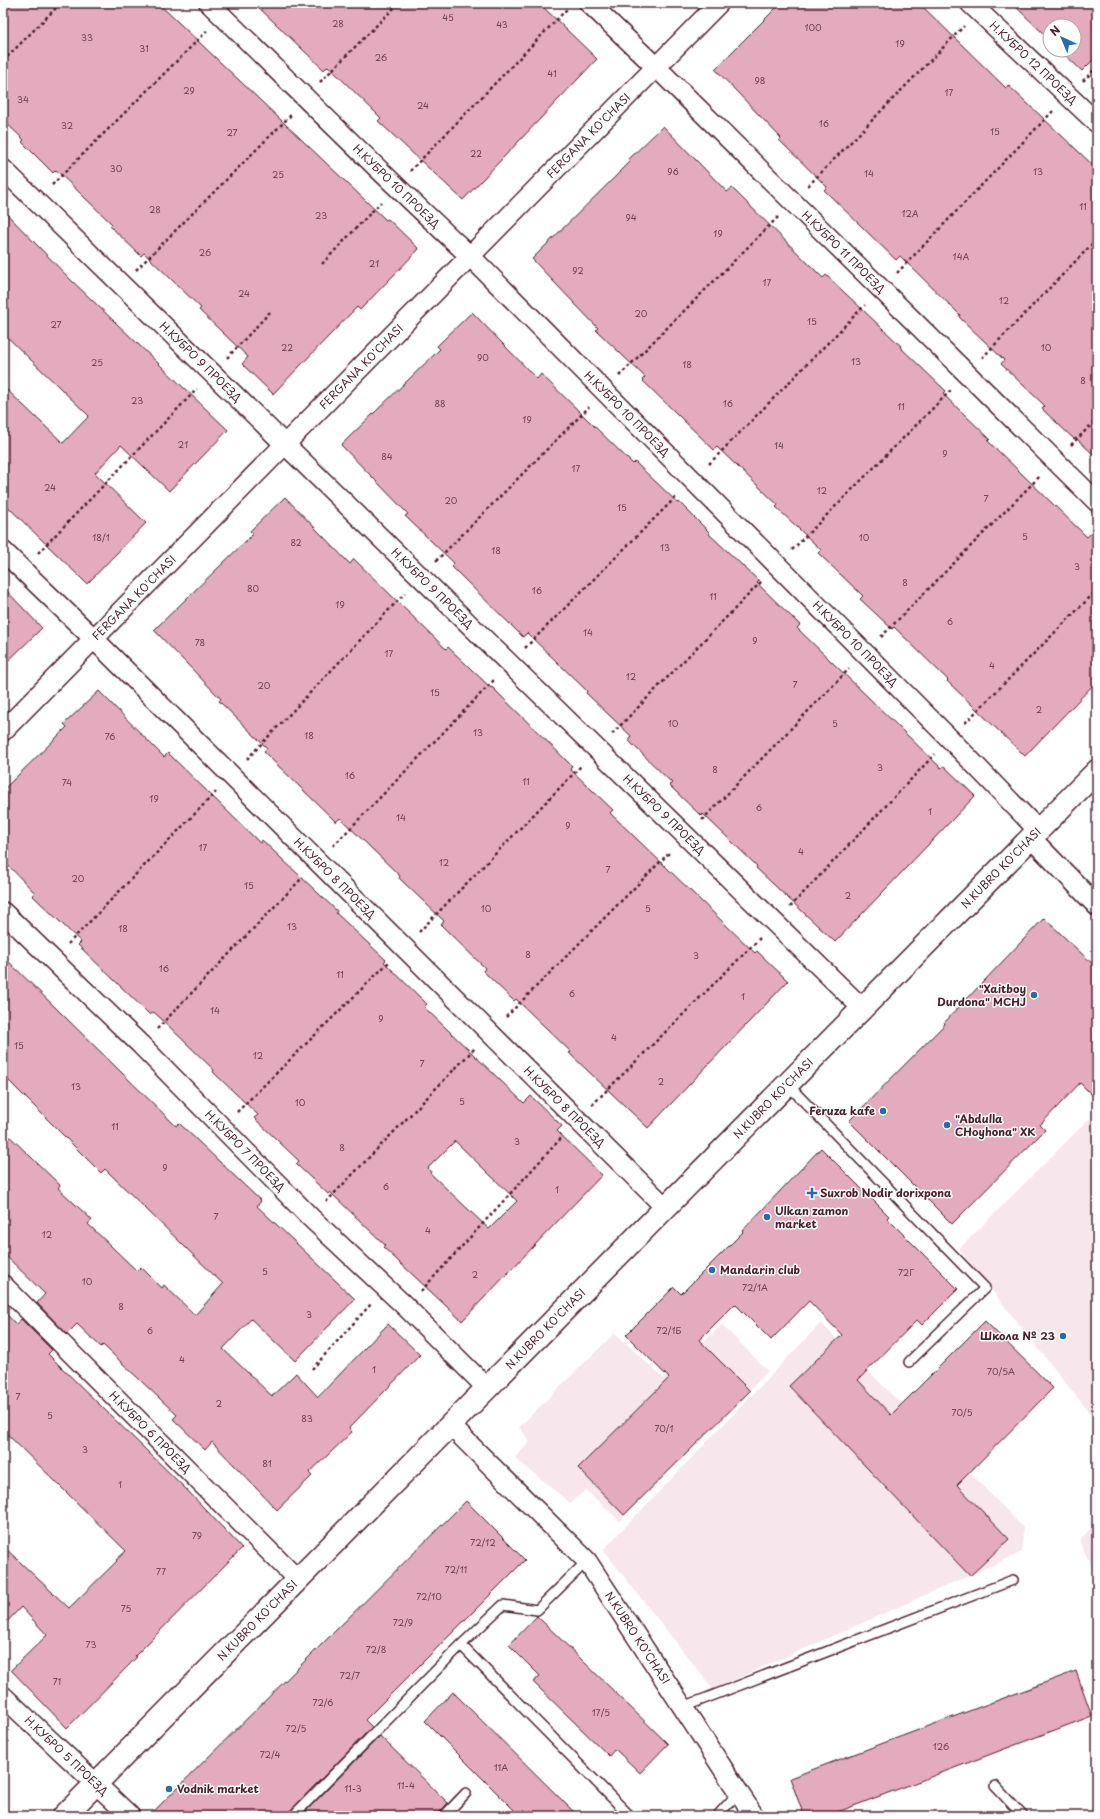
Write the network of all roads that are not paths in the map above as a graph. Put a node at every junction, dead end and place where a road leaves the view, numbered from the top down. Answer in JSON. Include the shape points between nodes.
{"nodes":[{"id":1,"x":589,"y":3,"type":"edge"},
{"id":2,"x":719,"y":3,"type":"edge"},
{"id":3,"x":974,"y":7,"type":"edge"},
{"id":4,"x":215,"y":9,"type":"edge"},
{"id":5,"x":656,"y":67,"type":"junction"},
{"id":6,"x":1097,"y":122,"type":"edge"},
{"id":7,"x":3,"y":169,"type":"edge"},
{"id":8,"x":470,"y":256,"type":"junction"},
{"id":9,"x":286,"y":444,"type":"junction"},
{"id":10,"x":1097,"y":502,"type":"edge"},
{"id":11,"x":3,"y":551,"type":"edge"},
{"id":12,"x":94,"y":639,"type":"junction"},
{"id":13,"x":3,"y":731,"type":"edge"},
{"id":14,"x":1097,"y":771,"type":"edge"},
{"id":15,"x":1035,"y":834,"type":"junction"},
{"id":16,"x":1097,"y":906,"type":"edge"},
{"id":17,"x":3,"y":912,"type":"edge"},
{"id":18,"x":862,"y":1008,"type":"junction"},
{"id":19,"x":787,"y":1084,"type":"junction"},
{"id":20,"x":665,"y":1207,"type":"junction"},
{"id":21,"x":3,"y":1286,"type":"edge"},
{"id":22,"x":909,"y":1362,"type":"dead end"},
{"id":23,"x":487,"y":1388,"type":"junction"},
{"id":24,"x":450,"y":1425,"type":"junction"},
{"id":25,"x":587,"y":1561,"type":"junction"},
{"id":26,"x":297,"y":1579,"type":"junction"},
{"id":27,"x":1013,"y":1580,"type":"dead end"},
{"id":28,"x":461,"y":1645,"type":"junction"},
{"id":29,"x":3,"y":1696,"type":"edge"},
{"id":30,"x":683,"y":1707,"type":"junction"},
{"id":31,"x":96,"y":1784,"type":"junction"},
{"id":32,"x":995,"y":1786,"type":"dead end"},
{"id":33,"x":739,"y":1792,"type":"junction"},
{"id":34,"x":466,"y":1793,"type":"dead end"},
{"id":35,"x":64,"y":1816,"type":"edge"},
{"id":36,"x":130,"y":1816,"type":"edge"},
{"id":37,"x":294,"y":1816,"type":"edge"},
{"id":38,"x":444,"y":1816,"type":"edge"},
{"id":39,"x":630,"y":1816,"type":"edge"},
{"id":40,"x":717,"y":1816,"type":"edge"},
{"id":41,"x":754,"y":1816,"type":"edge"},
{"id":42,"x":1023,"y":1816,"type":"edge"}],
"edges":[{"from":1,"to":5,"type":"street","name":"Н.КУБРО 11 ПРОЕЗД"},
{"from":2,"to":5,"type":"street","name":"FERGANA KO'CHASI"},
{"from":3,"to":6,"type":"street","name":"Н.КУБРО 12 ПРОЕЗД"},
{"from":4,"to":8,"type":"street","name":"Н.КУБРО 10 ПРОЕЗД","via":[[395,187]]},
{"from":5,"to":8,"type":"street","name":"FERGANA KO'CHASI"},
{"from":5,"to":10,"type":"street","name":"Н.КУБРО 11 ПРОЕЗД"},
{"from":7,"to":9,"type":"street","name":"Н.КУБРО 9 ПРОЕЗД"},
{"from":8,"to":9,"type":"street","name":"FERGANA KO'CHASI"},
{"from":8,"to":15,"type":"street","name":"Н.КУБРО 10 ПРОЕЗД","via":[[950,739]]},
{"from":9,"to":12,"type":"street","name":"FERGANA KO'CHASI"},
{"from":9,"to":18,"type":"street","name":"Н.КУБРО 9 ПРОЕЗД"},
{"from":11,"to":12,"type":"street","name":"Н.КУБРО 8 ПРОЕЗД"},
{"from":12,"to":13,"type":"street","name":"FERGANA KO'CHASI"},
{"from":12,"to":20,"type":"street","name":"Н.КУБРО 8 ПРОЕЗД"},
{"from":14,"to":15,"type":"street","name":"N.KUBRO KO'CHASI"},
{"from":15,"to":16,"type":"street","name":"Н.КУБРО 10 ПРОЕЗД"},
{"from":15,"to":18,"type":"street","name":"N.KUBRO KO'CHASI"},
{"from":17,"to":23,"type":"street","name":"Н.КУБРО 7 ПРОЕЗД","via":[[141,1045],[311,1218]]},
{"from":18,"to":19,"type":"street","name":"N.KUBRO KO'CHASI"},
{"from":19,"to":20,"type":"street","name":"N.KUBRO KO'CHASI"},
{"from":19,"to":22,"type":"lane","via":[[985,1288]]},
{"from":20,"to":23,"type":"street","name":"N.KUBRO KO'CHASI"},
{"from":21,"to":26,"type":"street","name":"Н.КУБРО 6 ПРОЕЗД"},
{"from":23,"to":24,"type":"street","name":"N.KUBRO KO'CHASI"},
{"from":24,"to":25,"type":"street","name":"N.KUBRO KO'CHASI"},
{"from":24,"to":26,"type":"street","name":"N.KUBRO KO'CHASI"},
{"from":25,"to":28,"type":"lane","via":[[537,1610],[503,1605]]},
{"from":25,"to":30,"type":"street","name":"N.KUBRO KO'CHASI"},
{"from":26,"to":31,"type":"street","name":"N.KUBRO KO'CHASI"},
{"from":27,"to":30,"type":"lane"},
{"from":28,"to":37,"type":"lane"},
{"from":28,"to":39,"type":"lane"},
{"from":29,"to":31,"type":"street","name":"Н.КУБРО 5 ПРОЕЗД"},
{"from":30,"to":33,"type":"street","name":"N.KUBRO KO'CHASI"},
{"from":31,"to":35,"type":"street","name":"N.KUBRO KO'CHASI"},
{"from":31,"to":36,"type":"street","name":"Н.КУБРО 5 ПРОЕЗД"},
{"from":32,"to":42,"type":"lane"},
{"from":33,"to":40,"type":"lane"},
{"from":33,"to":41,"type":"street","name":"N.KUBRO KO'CHASI"},
{"from":34,"to":38,"type":"lane"}]}
